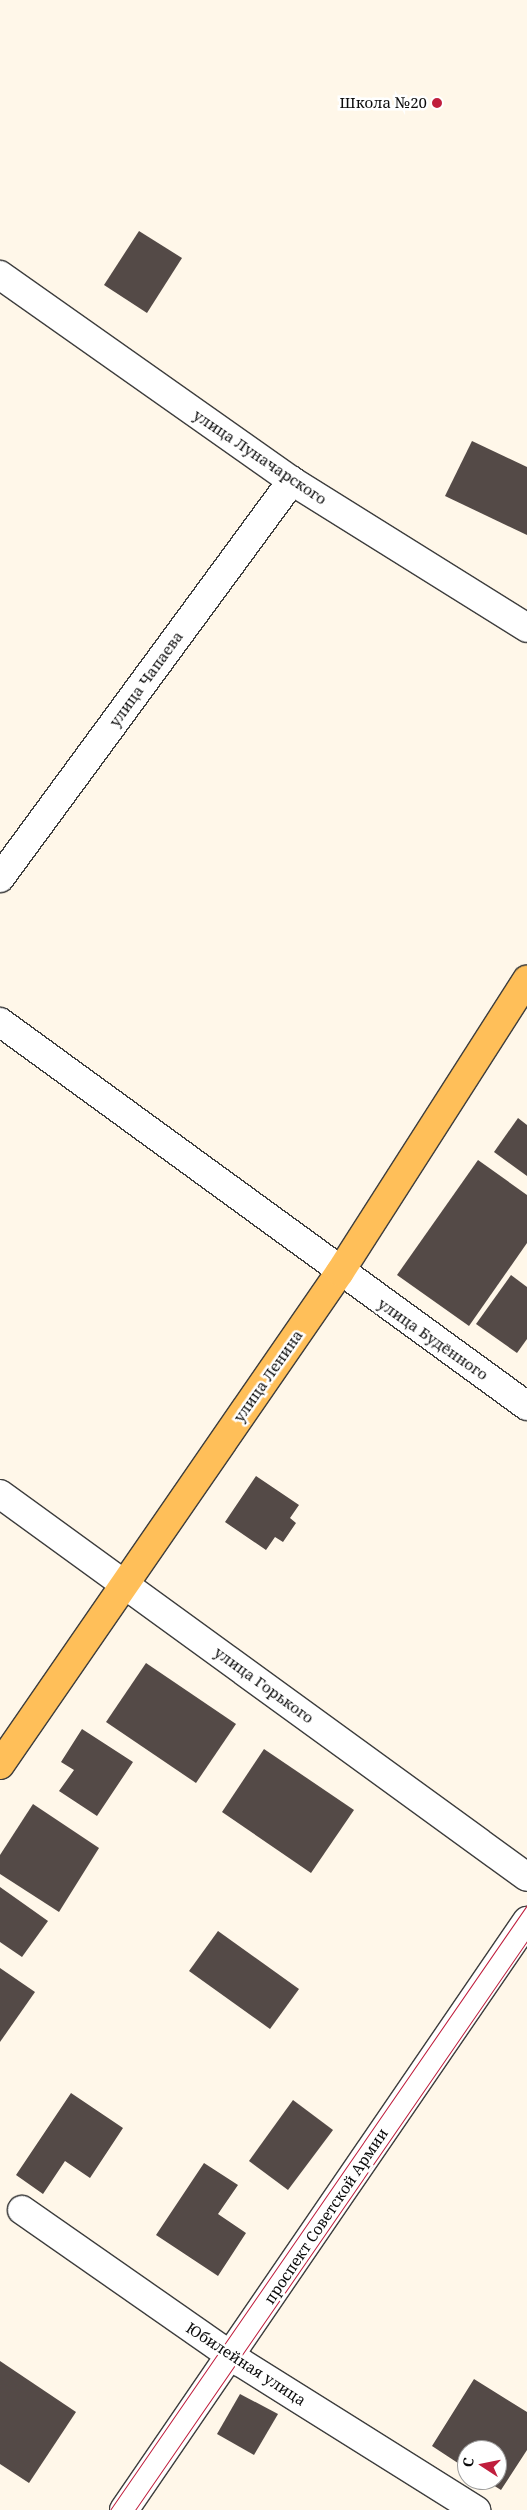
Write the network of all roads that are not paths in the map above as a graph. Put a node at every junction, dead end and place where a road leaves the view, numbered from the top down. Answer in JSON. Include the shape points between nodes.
{"nodes":[{"id":1,"x":0,"y":275,"type":"edge"},
{"id":2,"x":292,"y":481,"type":"junction"},
{"id":3,"x":527,"y":628,"type":"edge"},
{"id":4,"x":0,"y":878,"type":"edge"},
{"id":5,"x":527,"y":980,"type":"edge"},
{"id":6,"x":0,"y":1022,"type":"edge"},
{"id":7,"x":340,"y":1272,"type":"junction"},
{"id":8,"x":527,"y":1406,"type":"edge"},
{"id":9,"x":0,"y":1494,"type":"edge"},
{"id":10,"x":124,"y":1582,"type":"junction"},
{"id":11,"x":0,"y":1765,"type":"edge"},
{"id":12,"x":527,"y":1877,"type":"edge"},
{"id":13,"x":527,"y":1921,"type":"edge"},
{"id":14,"x":22,"y":2210,"type":"dead end"},
{"id":15,"x":231,"y":2355,"type":"junction"},
{"id":16,"x":124,"y":2510,"type":"edge"},
{"id":17,"x":476,"y":2510,"type":"edge"}],
"edges":[{"from":1,"to":2,"type":"street","name":"улица Луначарского"},
{"from":2,"to":3,"type":"street","name":"улица Луначарского"},
{"from":2,"to":4,"type":"street","name":"улица Чапаева"},
{"from":5,"to":7,"type":"main road","name":"улица Ленина"},
{"from":6,"to":7,"type":"street","name":"улица Будённого"},
{"from":7,"to":8,"type":"street","name":"улица Будённого"},
{"from":7,"to":10,"type":"main road","name":"улица Ленина"},
{"from":9,"to":10,"type":"street","name":"улица Горького"},
{"from":10,"to":11,"type":"main road","name":"улица Ленина"},
{"from":10,"to":12,"type":"street","name":"улица Горького"},
{"from":13,"to":15,"type":"street","name":"проспект Советской Армии"},
{"from":14,"to":15,"type":"street","name":"Юбилейная улица"},
{"from":15,"to":16,"type":"street","name":"проспект Советской Армии"},
{"from":15,"to":17,"type":"street","name":"Юбилейная улица"}]}
